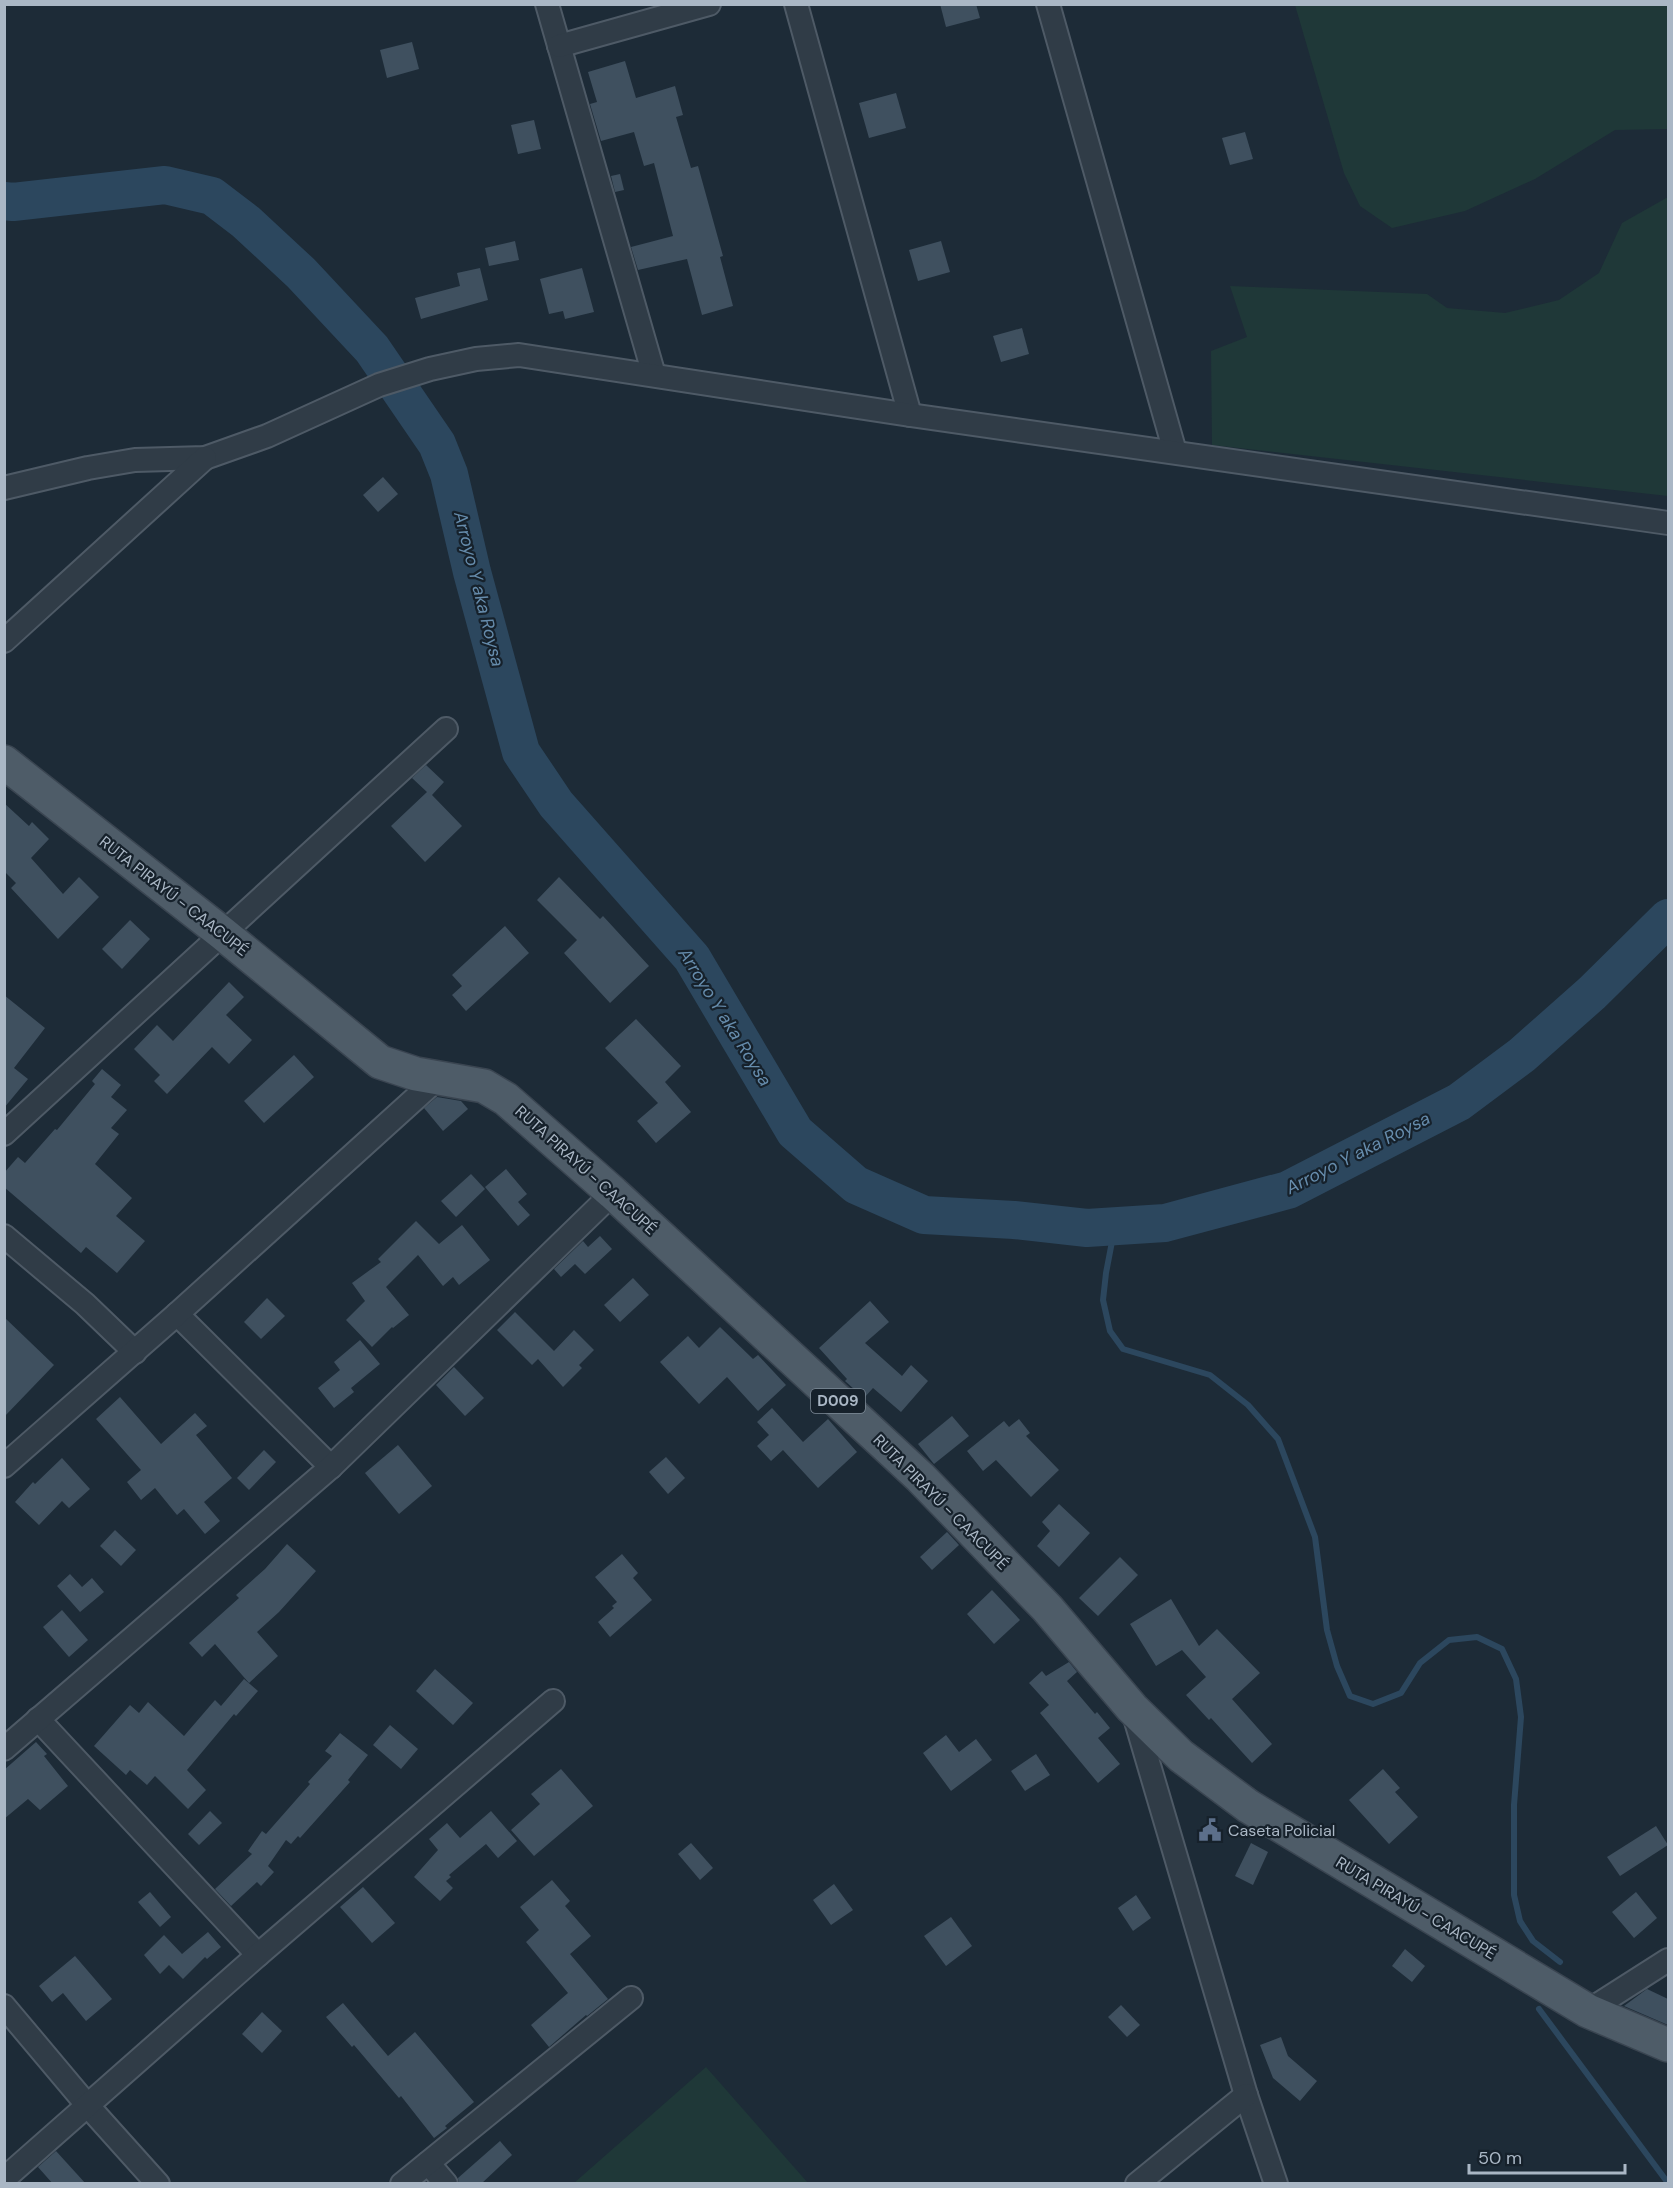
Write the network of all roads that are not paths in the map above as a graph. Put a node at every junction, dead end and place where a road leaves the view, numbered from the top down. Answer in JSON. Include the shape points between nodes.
{"nodes":[{"id":1,"x":547,"y":4,"type":"edge"},
{"id":2,"x":709,"y":4,"type":"edge"},
{"id":3,"x":796,"y":4,"type":"edge"},
{"id":4,"x":1048,"y":4,"type":"edge"},
{"id":5,"x":559,"y":46,"type":"junction"},
{"id":6,"x":654,"y":375,"type":"junction"},
{"id":7,"x":910,"y":415,"type":"junction"},
{"id":8,"x":1175,"y":452,"type":"junction"},
{"id":9,"x":205,"y":458,"type":"junction"},
{"id":10,"x":4,"y":488,"type":"edge"},
{"id":11,"x":1668,"y":523,"type":"edge"},
{"id":12,"x":4,"y":641,"type":"edge"},
{"id":13,"x":446,"y":729,"type":"dead end"},
{"id":14,"x":4,"y":762,"type":"edge"},
{"id":15,"x":222,"y":933,"type":"junction"},
{"id":16,"x":439,"y":1077,"type":"junction"},
{"id":17,"x":4,"y":1134,"type":"edge"},
{"id":18,"x":613,"y":1192,"type":"junction"},
{"id":19,"x":4,"y":1236,"type":"edge"},
{"id":20,"x":177,"y":1314,"type":"junction"},
{"id":21,"x":135,"y":1352,"type":"junction"},
{"id":22,"x":4,"y":1466,"type":"edge"},
{"id":23,"x":331,"y":1467,"type":"junction"},
{"id":24,"x":554,"y":1701,"type":"dead end"},
{"id":25,"x":1132,"y":1708,"type":"junction"},
{"id":26,"x":38,"y":1719,"type":"junction"},
{"id":27,"x":4,"y":1749,"type":"edge"},
{"id":28,"x":258,"y":1955,"type":"junction"},
{"id":29,"x":1668,"y":1960,"type":"edge"},
{"id":30,"x":631,"y":1998,"type":"dead end"},
{"id":31,"x":4,"y":2006,"type":"edge"},
{"id":32,"x":1588,"y":2011,"type":"junction"},
{"id":33,"x":1668,"y":2045,"type":"edge"},
{"id":34,"x":1246,"y":2095,"type":"junction"},
{"id":35,"x":88,"y":2106,"type":"junction"},
{"id":36,"x":428,"y":2163,"type":"junction"},
{"id":37,"x":4,"y":2180,"type":"edge"},
{"id":38,"x":158,"y":2184,"type":"edge"},
{"id":39,"x":402,"y":2184,"type":"edge"},
{"id":40,"x":446,"y":2184,"type":"edge"},
{"id":41,"x":1137,"y":2184,"type":"edge"},
{"id":42,"x":1276,"y":2184,"type":"edge"}],
"edges":[{"from":1,"to":5,"type":"street"},
{"from":2,"to":5,"type":"street"},
{"from":3,"to":7,"type":"street"},
{"from":4,"to":8,"type":"street"},
{"from":5,"to":6,"type":"street"},
{"from":6,"to":7,"type":"street"},
{"from":6,"to":9,"type":"street","via":[[519,355],[476,359],[379,385],[267,436]]},
{"from":7,"to":8,"type":"street"},
{"from":8,"to":11,"type":"street"},
{"from":9,"to":10,"type":"street","via":[[135,460]]},
{"from":9,"to":12,"type":"street"},
{"from":13,"to":15,"type":"street"},
{"from":14,"to":15,"type":"main road","name":"RUTA PIRAYÚ - CAACUPÉ","number":"D009"},
{"from":15,"to":16,"type":"main road","name":"RUTA PIRAYÚ - CAACUPÉ","number":"D009","via":[[380,1062]]},
{"from":15,"to":17,"type":"street"},
{"from":16,"to":18,"type":"main road","name":"RUTA PIRAYÚ - CAACUPÉ","number":"D009","via":[[484,1086],[506,1099]]},
{"from":16,"to":20,"type":"street"},
{"from":18,"to":23,"type":"street"},
{"from":18,"to":25,"type":"main road","name":"RUTA PIRAYÚ - CAACUPÉ","number":"D009","via":[[920,1477],[1047,1608]]},
{"from":19,"to":21,"type":"street"},
{"from":20,"to":21,"type":"street"},
{"from":20,"to":23,"type":"street"},
{"from":21,"to":22,"type":"street"},
{"from":23,"to":26,"type":"street"},
{"from":24,"to":28,"type":"street"},
{"from":25,"to":32,"type":"main road","name":"RUTA PIRAYÚ - CAACUPÉ","number":"D009","via":[[1181,1756],[1248,1806]]},
{"from":25,"to":34,"type":"street"},
{"from":26,"to":27,"type":"street"},
{"from":26,"to":28,"type":"street"},
{"from":28,"to":35,"type":"street"},
{"from":29,"to":32,"type":"street"},
{"from":30,"to":36,"type":"street"},
{"from":31,"to":35,"type":"street"},
{"from":32,"to":33,"type":"main road","name":"RUTA PIRAYÚ - CAACUPÉ","number":"D009"},
{"from":34,"to":41,"type":"street"},
{"from":34,"to":42,"type":"street"},
{"from":35,"to":37,"type":"street"},
{"from":35,"to":38,"type":"street"},
{"from":36,"to":39,"type":"street"},
{"from":36,"to":40,"type":"street"}]}
